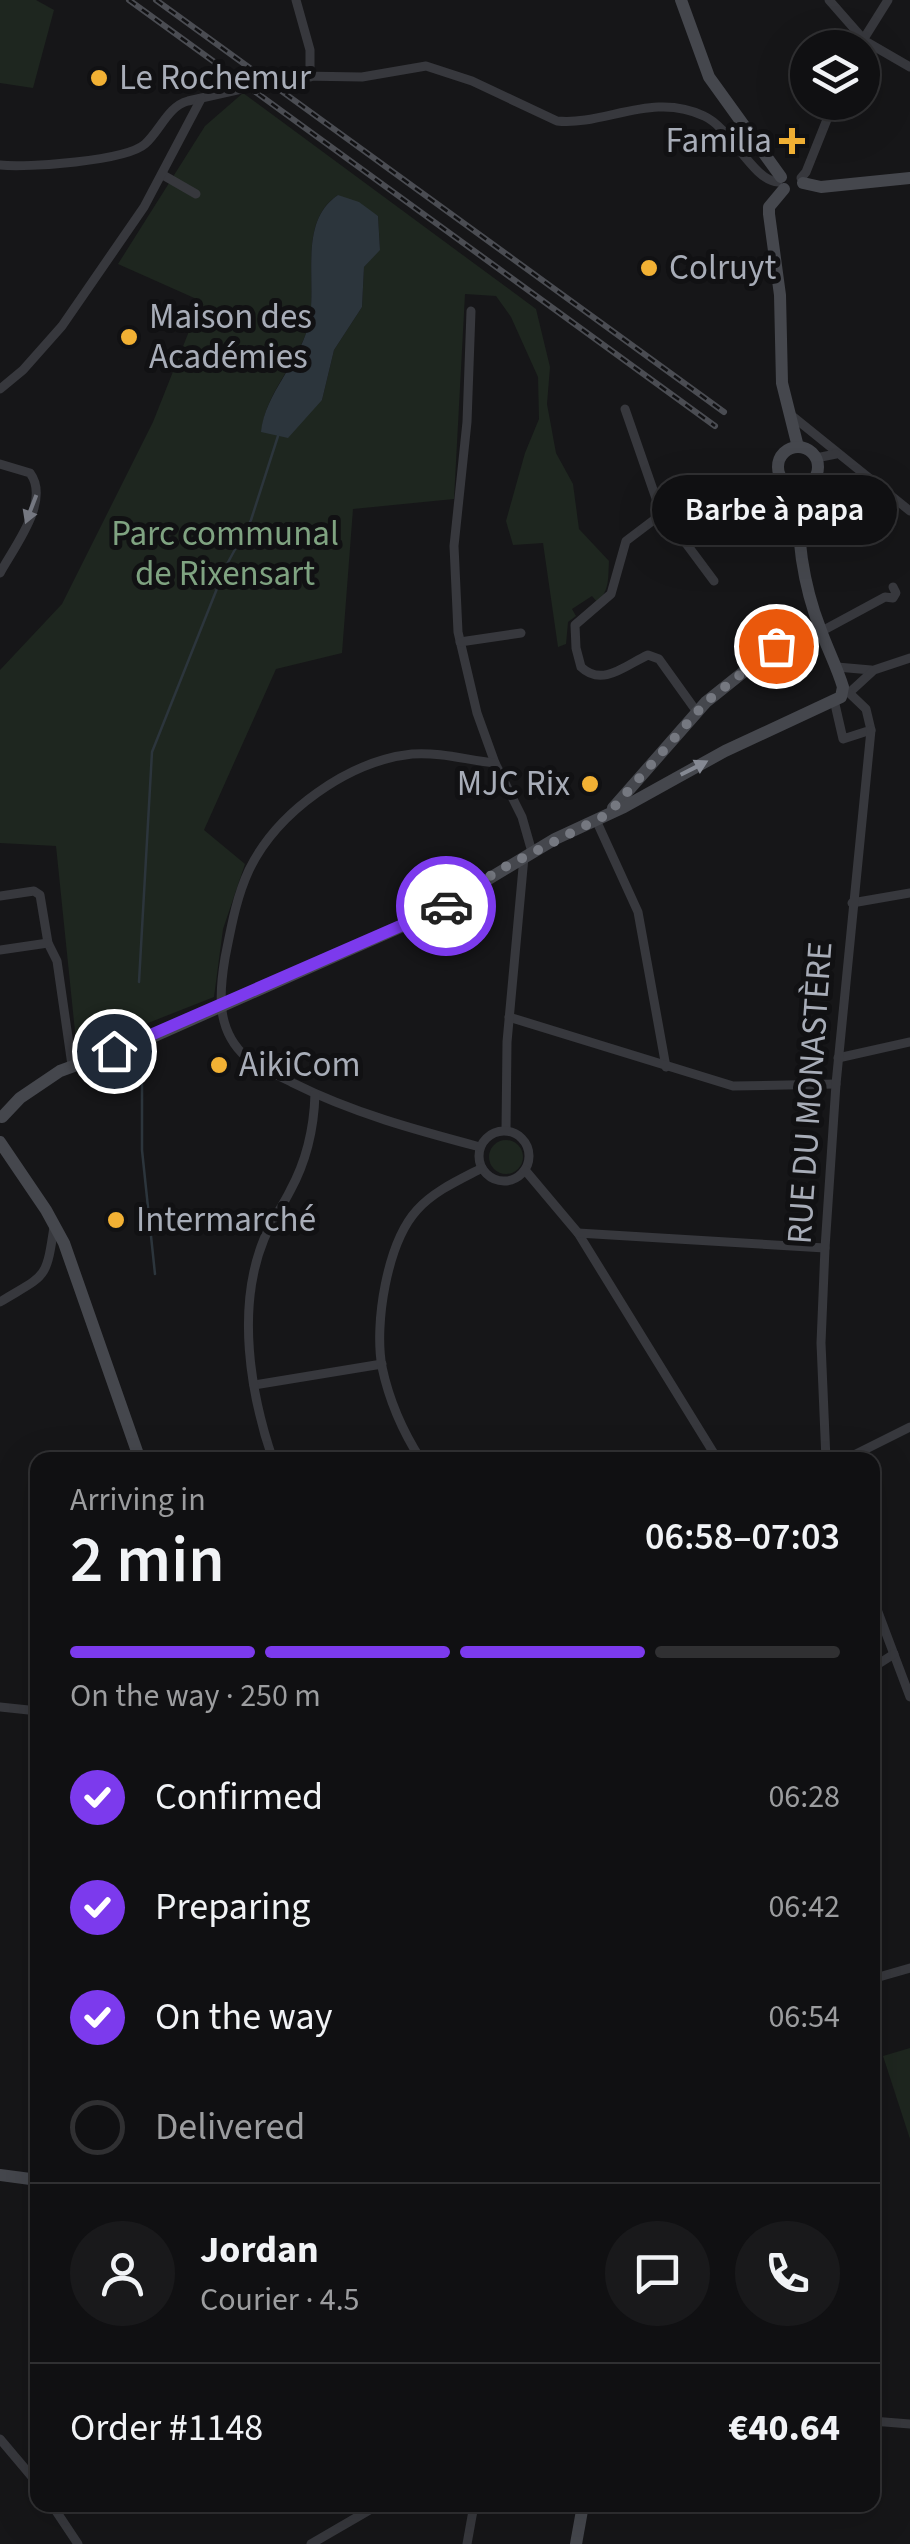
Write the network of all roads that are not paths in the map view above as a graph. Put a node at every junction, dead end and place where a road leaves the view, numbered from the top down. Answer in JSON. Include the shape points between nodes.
{"nodes":[{"id":1,"x":296,"y":0,"type":"edge"},
{"id":2,"x":682,"y":0,"type":"edge"},
{"id":3,"x":830,"y":0,"type":"edge"},
{"id":4,"x":888,"y":0,"type":"edge"},
{"id":5,"x":851,"y":30,"type":"edge"},
{"id":6,"x":870,"y":30,"type":"edge"},
{"id":7,"x":880,"y":53,"type":"edge"},
{"id":8,"x":910,"y":67,"type":"edge"},
{"id":9,"x":310,"y":76,"type":"junction"},
{"id":10,"x":202,"y":99,"type":"junction"},
{"id":11,"x":827,"y":120,"type":"edge"},
{"id":12,"x":0,"y":166,"type":"edge"},
{"id":13,"x":163,"y":174,"type":"junction"},
{"id":14,"x":910,"y":178,"type":"edge"},
{"id":15,"x":802,"y":180,"type":"junction"},
{"id":16,"x":781,"y":183,"type":"junction"},
{"id":17,"x":196,"y":194,"type":"dead end"},
{"id":18,"x":471,"y":311,"type":"dead end"},
{"id":19,"x":0,"y":388,"type":"edge"},
{"id":20,"x":625,"y":409,"type":"dead end"},
{"id":21,"x":790,"y":415,"type":"junction"},
{"id":22,"x":798,"y":447,"type":"junction"},
{"id":23,"x":836,"y":454,"type":"junction"},
{"id":24,"x":816,"y":458,"type":"junction"},
{"id":25,"x":0,"y":464,"type":"edge"},
{"id":26,"x":798,"y":487,"type":"junction"},
{"id":27,"x":910,"y":512,"type":"edge"},
{"id":28,"x":663,"y":513,"type":"junction"},
{"id":29,"x":0,"y":573,"type":"edge"},
{"id":30,"x":714,"y":581,"type":"dead end"},
{"id":31,"x":885,"y":597,"type":"dead end"},
{"id":32,"x":820,"y":629,"type":"junction"},
{"id":33,"x":520,"y":633,"type":"dead end"},
{"id":34,"x":460,"y":642,"type":"junction"},
{"id":35,"x":910,"y":658,"type":"edge"},
{"id":36,"x":837,"y":667,"type":"junction"},
{"id":37,"x":874,"y":670,"type":"junction"},
{"id":38,"x":847,"y":690,"type":"junction"},
{"id":39,"x":834,"y":700,"type":"junction"},
{"id":40,"x":697,"y":712,"type":"junction"},
{"id":41,"x":871,"y":730,"type":"junction"},
{"id":42,"x":495,"y":763,"type":"junction"},
{"id":43,"x":645,"y":771,"type":"junction"},
{"id":44,"x":656,"y":786,"type":"junction"},
{"id":45,"x":602,"y":817,"type":"junction"},
{"id":46,"x":528,"y":854,"type":"junction"},
{"id":47,"x":910,"y":893,"type":"edge"},
{"id":48,"x":0,"y":896,"type":"edge"},
{"id":49,"x":852,"y":903,"type":"junction"},
{"id":50,"x":48,"y":943,"type":"junction"},
{"id":51,"x":0,"y":950,"type":"edge"},
{"id":52,"x":218,"y":1007,"type":"junction"},
{"id":53,"x":509,"y":1017,"type":"junction"},
{"id":54,"x":910,"y":1042,"type":"edge"},
{"id":55,"x":838,"y":1058,"type":"junction"},
{"id":56,"x":72,"y":1065,"type":"junction"},
{"id":57,"x":666,"y":1067,"type":"junction"},
{"id":58,"x":836,"y":1084,"type":"junction"},
{"id":59,"x":316,"y":1094,"type":"junction"},
{"id":60,"x":1,"y":1117,"type":"edge"},
{"id":61,"x":506,"y":1130,"type":"junction"},
{"id":62,"x":0,"y":1142,"type":"edge"},
{"id":63,"x":480,"y":1147,"type":"junction"},
{"id":64,"x":482,"y":1168,"type":"junction"},
{"id":65,"x":525,"y":1170,"type":"junction"},
{"id":66,"x":55,"y":1224,"type":"junction"},
{"id":67,"x":578,"y":1233,"type":"junction"},
{"id":68,"x":824,"y":1248,"type":"junction"},
{"id":69,"x":0,"y":1302,"type":"edge"},
{"id":70,"x":382,"y":1364,"type":"junction"},
{"id":71,"x":254,"y":1385,"type":"junction"},
{"id":72,"x":910,"y":1427,"type":"edge"},
{"id":73,"x":137,"y":1452,"type":"edge"},
{"id":74,"x":270,"y":1452,"type":"edge"},
{"id":75,"x":417,"y":1452,"type":"edge"},
{"id":76,"x":713,"y":1452,"type":"edge"},
{"id":77,"x":826,"y":1452,"type":"edge"},
{"id":78,"x":860,"y":1452,"type":"edge"},
{"id":79,"x":880,"y":1617,"type":"edge"},
{"id":80,"x":894,"y":1654,"type":"junction"},
{"id":81,"x":880,"y":1663,"type":"edge"},
{"id":82,"x":910,"y":1697,"type":"edge"},
{"id":83,"x":0,"y":1707,"type":"edge"},
{"id":84,"x":30,"y":1710,"type":"edge"},
{"id":85,"x":910,"y":1968,"type":"edge"},
{"id":86,"x":880,"y":1977,"type":"edge"},
{"id":87,"x":0,"y":2175,"type":"edge"},
{"id":88,"x":30,"y":2179,"type":"edge"},
{"id":89,"x":880,"y":2421,"type":"edge"},
{"id":90,"x":910,"y":2424,"type":"edge"},
{"id":91,"x":0,"y":2439,"type":"edge"},
{"id":92,"x":30,"y":2475,"type":"edge"},
{"id":93,"x":57,"y":2512,"type":"edge"},
{"id":94,"x":366,"y":2512,"type":"edge"},
{"id":95,"x":473,"y":2512,"type":"edge"},
{"id":96,"x":582,"y":2512,"type":"edge"},
{"id":97,"x":78,"y":2544,"type":"edge"},
{"id":98,"x":311,"y":2544,"type":"edge"},
{"id":99,"x":468,"y":2544,"type":"edge"},
{"id":100,"x":576,"y":2544,"type":"edge"}],
"edges":[{"from":1,"to":9,"type":"street"},
{"from":2,"to":16,"type":"street","via":[[709,77]]},
{"from":3,"to":5,"type":"street"},
{"from":4,"to":6,"type":"street"},
{"from":7,"to":8,"type":"street"},
{"from":9,"to":10,"type":"street"},
{"from":9,"to":16,"type":"street","via":[[362,77],[426,66],[557,121],[640,108],[701,114],[717,123],[764,178]]},
{"from":10,"to":12,"type":"street","via":[[178,104],[144,146],[131,152]]},
{"from":10,"to":13,"type":"street"},
{"from":11,"to":15,"type":"street"},
{"from":13,"to":17,"type":"street"},
{"from":13,"to":19,"type":"street","via":[[62,326]]},
{"from":14,"to":15,"type":"street","via":[[821,187]]},
{"from":15,"to":16,"type":"street","via":[[789,174]]},
{"from":16,"to":21,"type":"street","via":[[769,214]]},
{"from":18,"to":34,"type":"street","via":[[454,546]]},
{"from":20,"to":28,"type":"street"},
{"from":21,"to":22,"type":"street"},
{"from":21,"to":23,"type":"street"},
{"from":22,"to":24,"type":"street"},
{"from":22,"to":26,"type":"street","via":[[782,455],[778,469],[784,482]]},
{"from":23,"to":24,"type":"street"},
{"from":23,"to":27,"type":"street"},
{"from":24,"to":26,"type":"street","via":[[814,478]]},
{"from":25,"to":29,"type":"street","one_way":true,"via":[[30,473],[38,488]]},
{"from":26,"to":32,"type":"street","via":[[800,546]]},
{"from":28,"to":30,"type":"street"},
{"from":28,"to":40,"type":"street","via":[[626,541],[611,594],[575,625],[576,648],[582,667],[597,675],[648,655],[659,659]]},
{"from":31,"to":32,"type":"street"},
{"from":32,"to":36,"type":"street"},
{"from":32,"to":40,"type":"street","via":[[776,646]]},
{"from":33,"to":34,"type":"street"},
{"from":34,"to":42,"type":"street"},
{"from":35,"to":37,"type":"street"},
{"from":36,"to":37,"type":"street"},
{"from":36,"to":38,"type":"street"},
{"from":37,"to":38,"type":"street"},
{"from":38,"to":39,"type":"street"},
{"from":38,"to":41,"type":"street","via":[[866,709]]},
{"from":39,"to":41,"type":"street","via":[[843,739]]},
{"from":44,"to":39,"type":"street","one_way":true},
{"from":40,"to":43,"type":"street"},
{"from":41,"to":49,"type":"street","name":"RUE DU MONASTÈRE"},
{"from":42,"to":46,"type":"street","via":[[522,817]]},
{"from":42,"to":52,"type":"street","via":[[432,754],[389,759],[337,781],[292,814],[258,855],[242,888]]},
{"from":43,"to":44,"type":"street"},
{"from":43,"to":45,"type":"street"},
{"from":44,"to":45,"type":"street"},
{"from":45,"to":46,"type":"street"},
{"from":45,"to":57,"type":"street","via":[[638,912]]},
{"from":46,"to":52,"type":"street","via":[[432,913]]},
{"from":46,"to":53,"type":"street"},
{"from":47,"to":49,"type":"street"},
{"from":48,"to":50,"type":"street","via":[[40,895]]},
{"from":49,"to":55,"type":"street","name":"RUE DU MONASTÈRE"},
{"from":50,"to":51,"type":"street"},
{"from":50,"to":56,"type":"street"},
{"from":52,"to":56,"type":"street"},
{"from":52,"to":59,"type":"street","via":[[247,1058]]},
{"from":53,"to":57,"type":"street"},
{"from":53,"to":61,"type":"street"},
{"from":54,"to":55,"type":"street"},
{"from":55,"to":58,"type":"street","name":"RUE DU MONASTÈRE"},
{"from":56,"to":60,"type":"street"},
{"from":57,"to":58,"type":"street","via":[[734,1086]]},
{"from":58,"to":68,"type":"street","name":"RUE DU MONASTÈRE"},
{"from":59,"to":63,"type":"street"},
{"from":59,"to":71,"type":"street","via":[[308,1150],[266,1234],[253,1280]]},
{"from":61,"to":63,"type":"street"},
{"from":61,"to":65,"type":"street","via":[[524,1140]]},
{"from":62,"to":66,"type":"street"},
{"from":63,"to":64,"type":"street"},
{"from":64,"to":65,"type":"street","via":[[502,1180]]},
{"from":64,"to":70,"type":"street","via":[[432,1196],[403,1228],[386,1284]]},
{"from":65,"to":67,"type":"street"},
{"from":66,"to":69,"type":"street","via":[[44,1274]]},
{"from":66,"to":73,"type":"street"},
{"from":67,"to":68,"type":"street"},
{"from":67,"to":76,"type":"street"},
{"from":68,"to":77,"type":"street","name":"RUE DU MONASTÈRE"},
{"from":70,"to":71,"type":"street"},
{"from":70,"to":75,"type":"street"},
{"from":71,"to":74,"type":"street"},
{"from":72,"to":78,"type":"street"},
{"from":79,"to":80,"type":"street"},
{"from":80,"to":81,"type":"street"},
{"from":80,"to":82,"type":"street"},
{"from":83,"to":84,"type":"street"},
{"from":85,"to":86,"type":"street"},
{"from":87,"to":88,"type":"street"},
{"from":89,"to":90,"type":"street"},
{"from":91,"to":92,"type":"street"},
{"from":93,"to":97,"type":"street"},
{"from":94,"to":98,"type":"street"},
{"from":95,"to":99,"type":"street"},
{"from":96,"to":100,"type":"street"}]}
